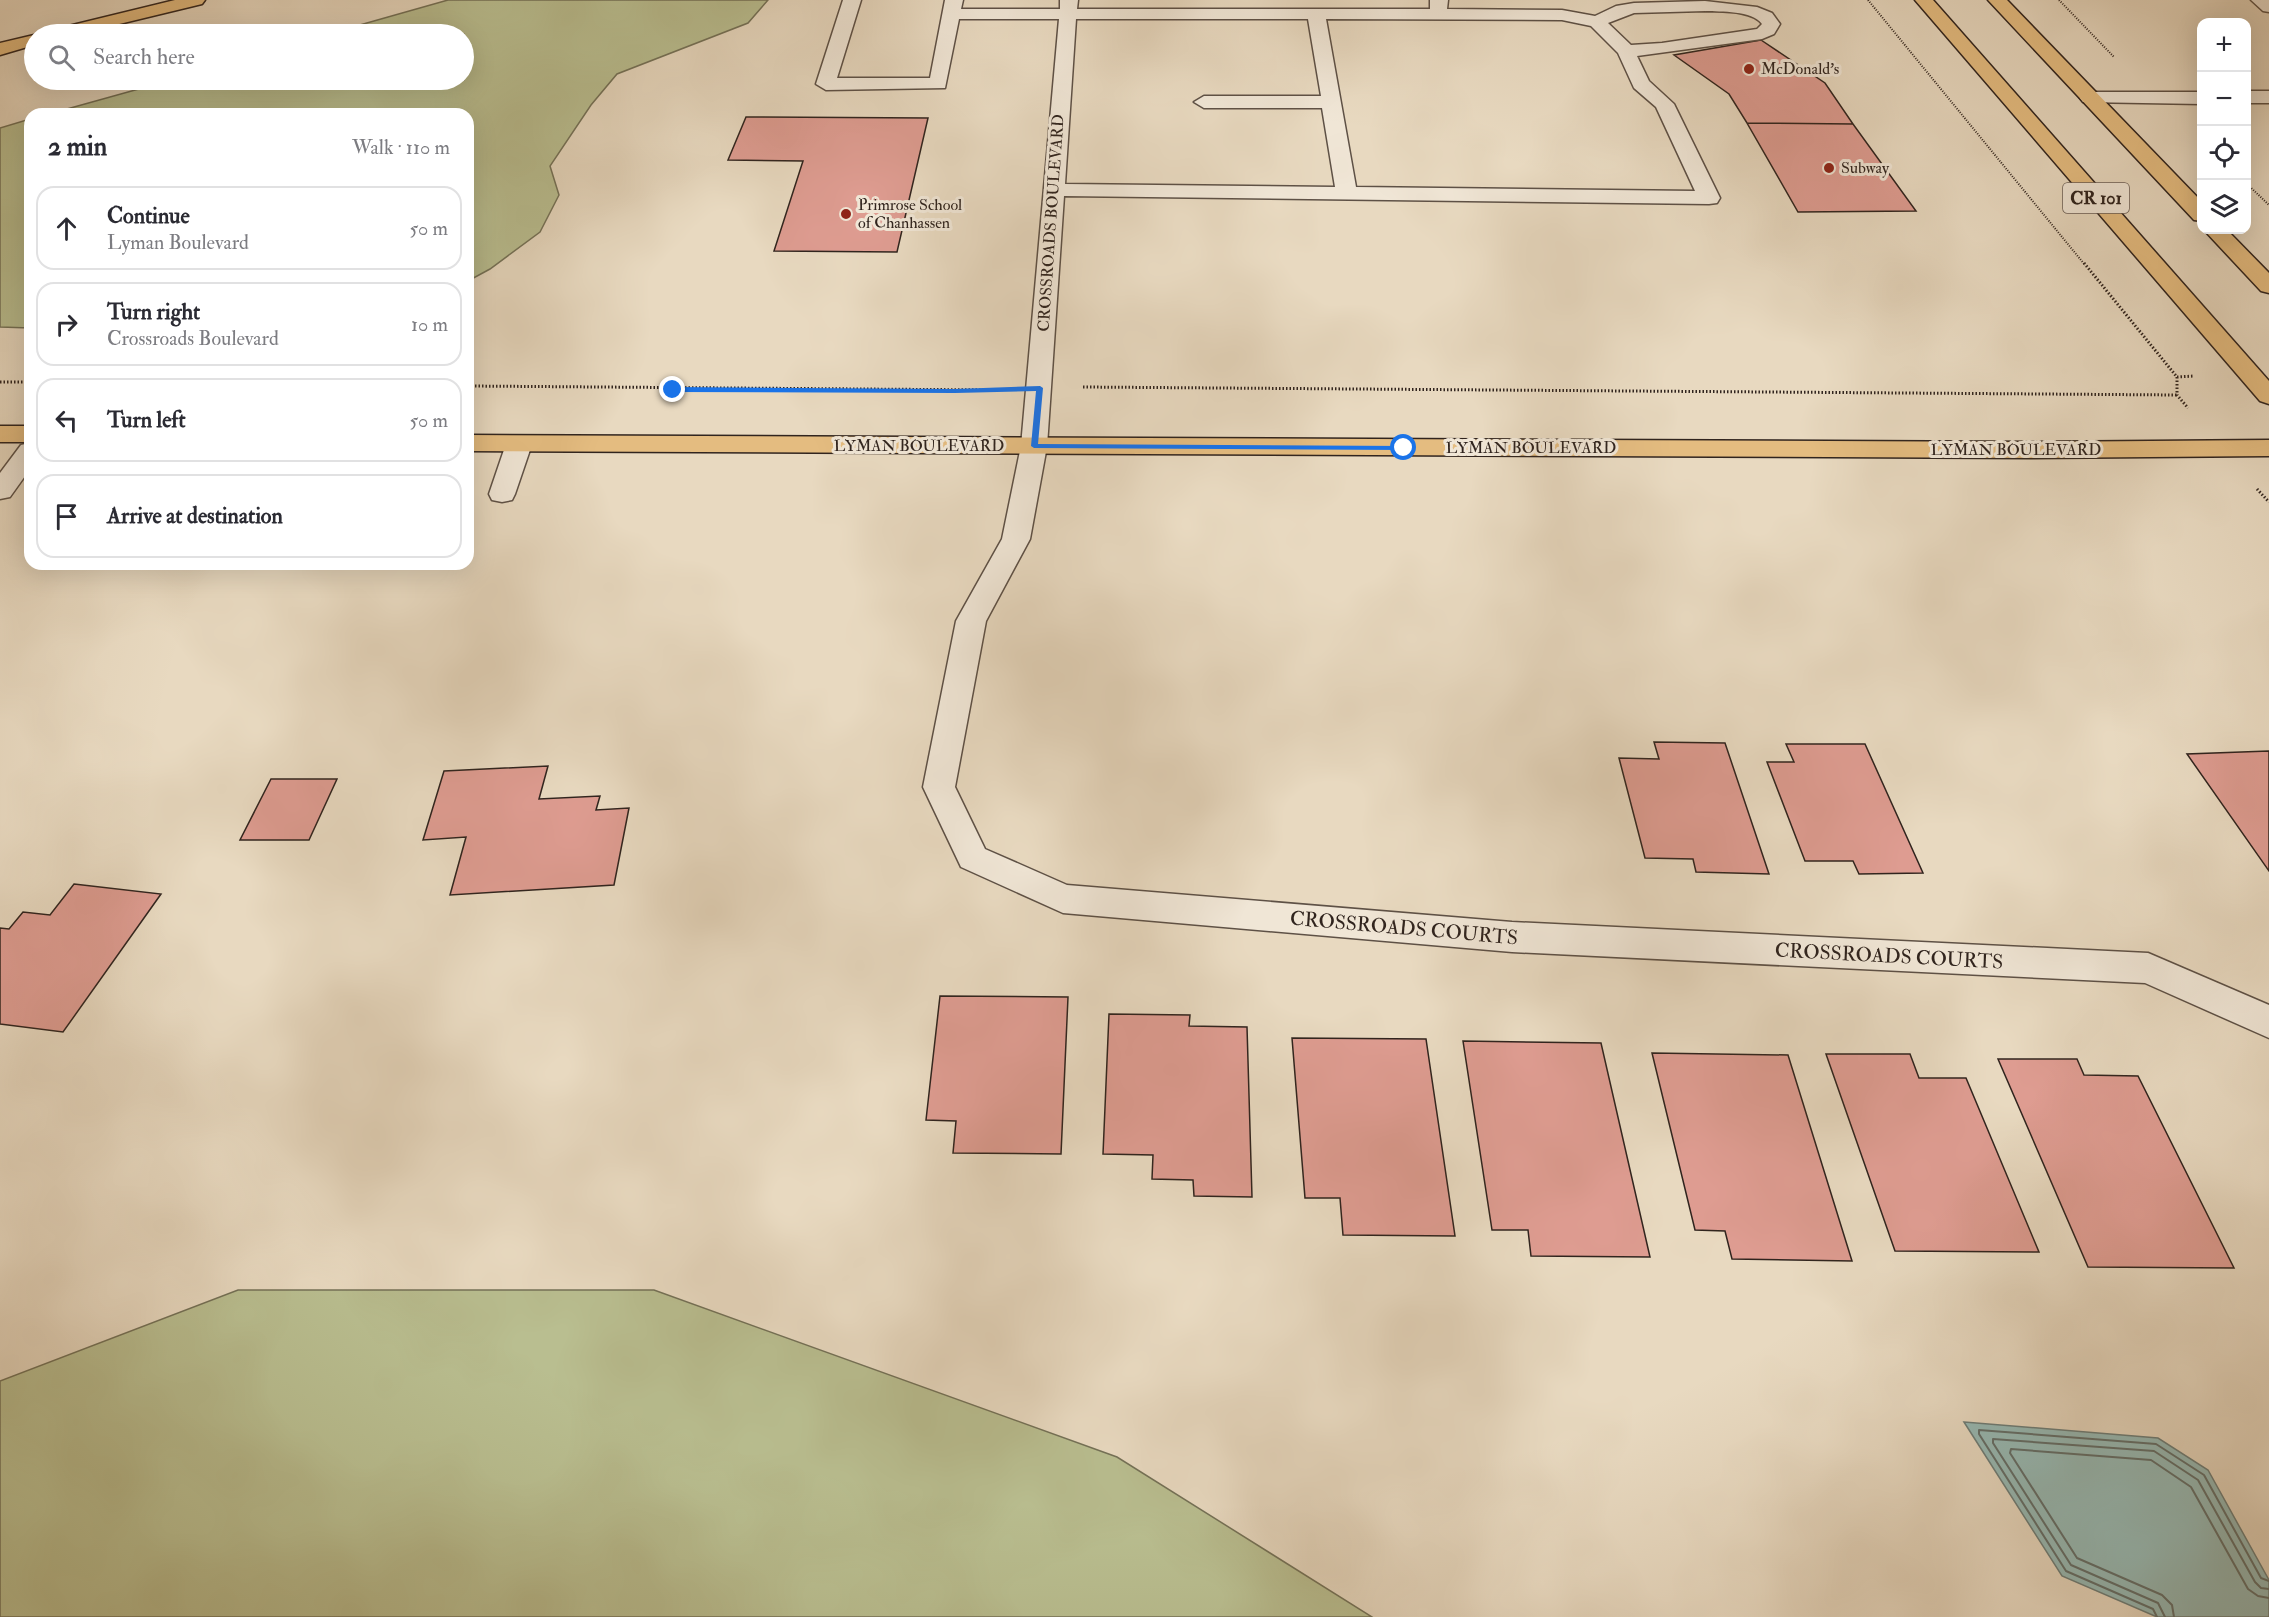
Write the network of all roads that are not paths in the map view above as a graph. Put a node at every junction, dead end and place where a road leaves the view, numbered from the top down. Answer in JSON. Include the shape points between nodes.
{"nodes":[{"id":1,"x":196,"y":0,"type":"edge"},
{"id":2,"x":852,"y":0,"type":"edge"},
{"id":3,"x":1714,"y":0,"type":"edge"},
{"id":4,"x":1924,"y":0,"type":"edge"},
{"id":5,"x":1997,"y":0,"type":"edge"},
{"id":6,"x":2260,"y":0,"type":"edge"},
{"id":7,"x":953,"y":7,"type":"edge"},
{"id":8,"x":1068,"y":7,"type":"edge"},
{"id":9,"x":1219,"y":7,"type":"edge"},
{"id":10,"x":1439,"y":7,"type":"edge"},
{"id":11,"x":2269,"y":7,"type":"edge"},
{"id":12,"x":1316,"y":14,"type":"junction"},
{"id":13,"x":1597,"y":22,"type":"junction"},
{"id":14,"x":99,"y":24,"type":"edge"},
{"id":15,"x":24,"y":43,"type":"edge"},
{"id":16,"x":0,"y":49,"type":"edge"},
{"id":17,"x":1626,"y":51,"type":"junction"},
{"id":18,"x":2251,"y":97,"type":"edge"},
{"id":19,"x":2269,"y":97,"type":"edge"},
{"id":20,"x":2091,"y":98,"type":"junction"},
{"id":21,"x":2197,"y":98,"type":"edge"},
{"id":22,"x":1204,"y":102,"type":"dead end"},
{"id":23,"x":1331,"y":102,"type":"junction"},
{"id":24,"x":1053,"y":190,"type":"junction"},
{"id":25,"x":1347,"y":194,"type":"junction"},
{"id":26,"x":2197,"y":210,"type":"edge"},
{"id":27,"x":2219,"y":234,"type":"edge"},
{"id":28,"x":2269,"y":286,"type":"edge"},
{"id":29,"x":2269,"y":396,"type":"edge"},
{"id":30,"x":0,"y":434,"type":"edge"},
{"id":31,"x":24,"y":434,"type":"edge"},
{"id":32,"x":474,"y":443,"type":"edge"},
{"id":33,"x":519,"y":444,"type":"junction"},
{"id":34,"x":1034,"y":446,"type":"junction"},
{"id":35,"x":2269,"y":448,"type":"edge"},
{"id":36,"x":24,"y":459,"type":"edge"},
{"id":37,"x":0,"y":491,"type":"edge"},
{"id":38,"x":502,"y":494,"type":"dead end"},
{"id":39,"x":2269,"y":1022,"type":"edge"}],
"edges":[{"from":1,"to":14,"type":"main road"},
{"from":2,"to":7,"type":"street","via":[[826,84],[938,84]]},
{"from":3,"to":13,"type":"street","via":[[1620,11]]},
{"from":3,"to":17,"type":"street","via":[[1755,7],[1769,19],[1768,30],[1662,50]]},
{"from":4,"to":29,"type":"main road","number":"CR 101"},
{"from":5,"to":20,"type":"main road"},
{"from":6,"to":11,"type":"street"},
{"from":7,"to":8,"type":"street"},
{"from":8,"to":9,"type":"street"},
{"from":8,"to":24,"type":"street","name":"CROSSROADS BOULEVARD"},
{"from":9,"to":12,"type":"street"},
{"from":10,"to":12,"type":"street"},
{"from":10,"to":13,"type":"street","via":[[1562,15]]},
{"from":12,"to":23,"type":"street"},
{"from":13,"to":17,"type":"street"},
{"from":15,"to":16,"type":"main road"},
{"from":17,"to":25,"type":"street","via":[[1641,84],[1664,105],[1709,198]]},
{"from":18,"to":19,"type":"street"},
{"from":20,"to":21,"type":"street"},
{"from":20,"to":26,"type":"main road"},
{"from":22,"to":23,"type":"street"},
{"from":23,"to":25,"type":"street"},
{"from":24,"to":25,"type":"street"},
{"from":24,"to":34,"type":"street","name":"CROSSROADS BOULEVARD"},
{"from":27,"to":28,"type":"main road"},
{"from":30,"to":31,"type":"main road"},
{"from":32,"to":33,"type":"main road","name":"LYMAN BOULEVARD"},
{"from":33,"to":34,"type":"main road","name":"LYMAN BOULEVARD"},
{"from":33,"to":38,"type":"street"},
{"from":34,"to":35,"type":"main road","name":"LYMAN BOULEVARD"},
{"from":34,"to":39,"type":"street","name":"CROSSROADS COURTS","via":[[1016,539],[971,621],[939,787],[973,858],[1063,899],[1512,938],[2148,969]]},
{"from":36,"to":37,"type":"street"}]}
